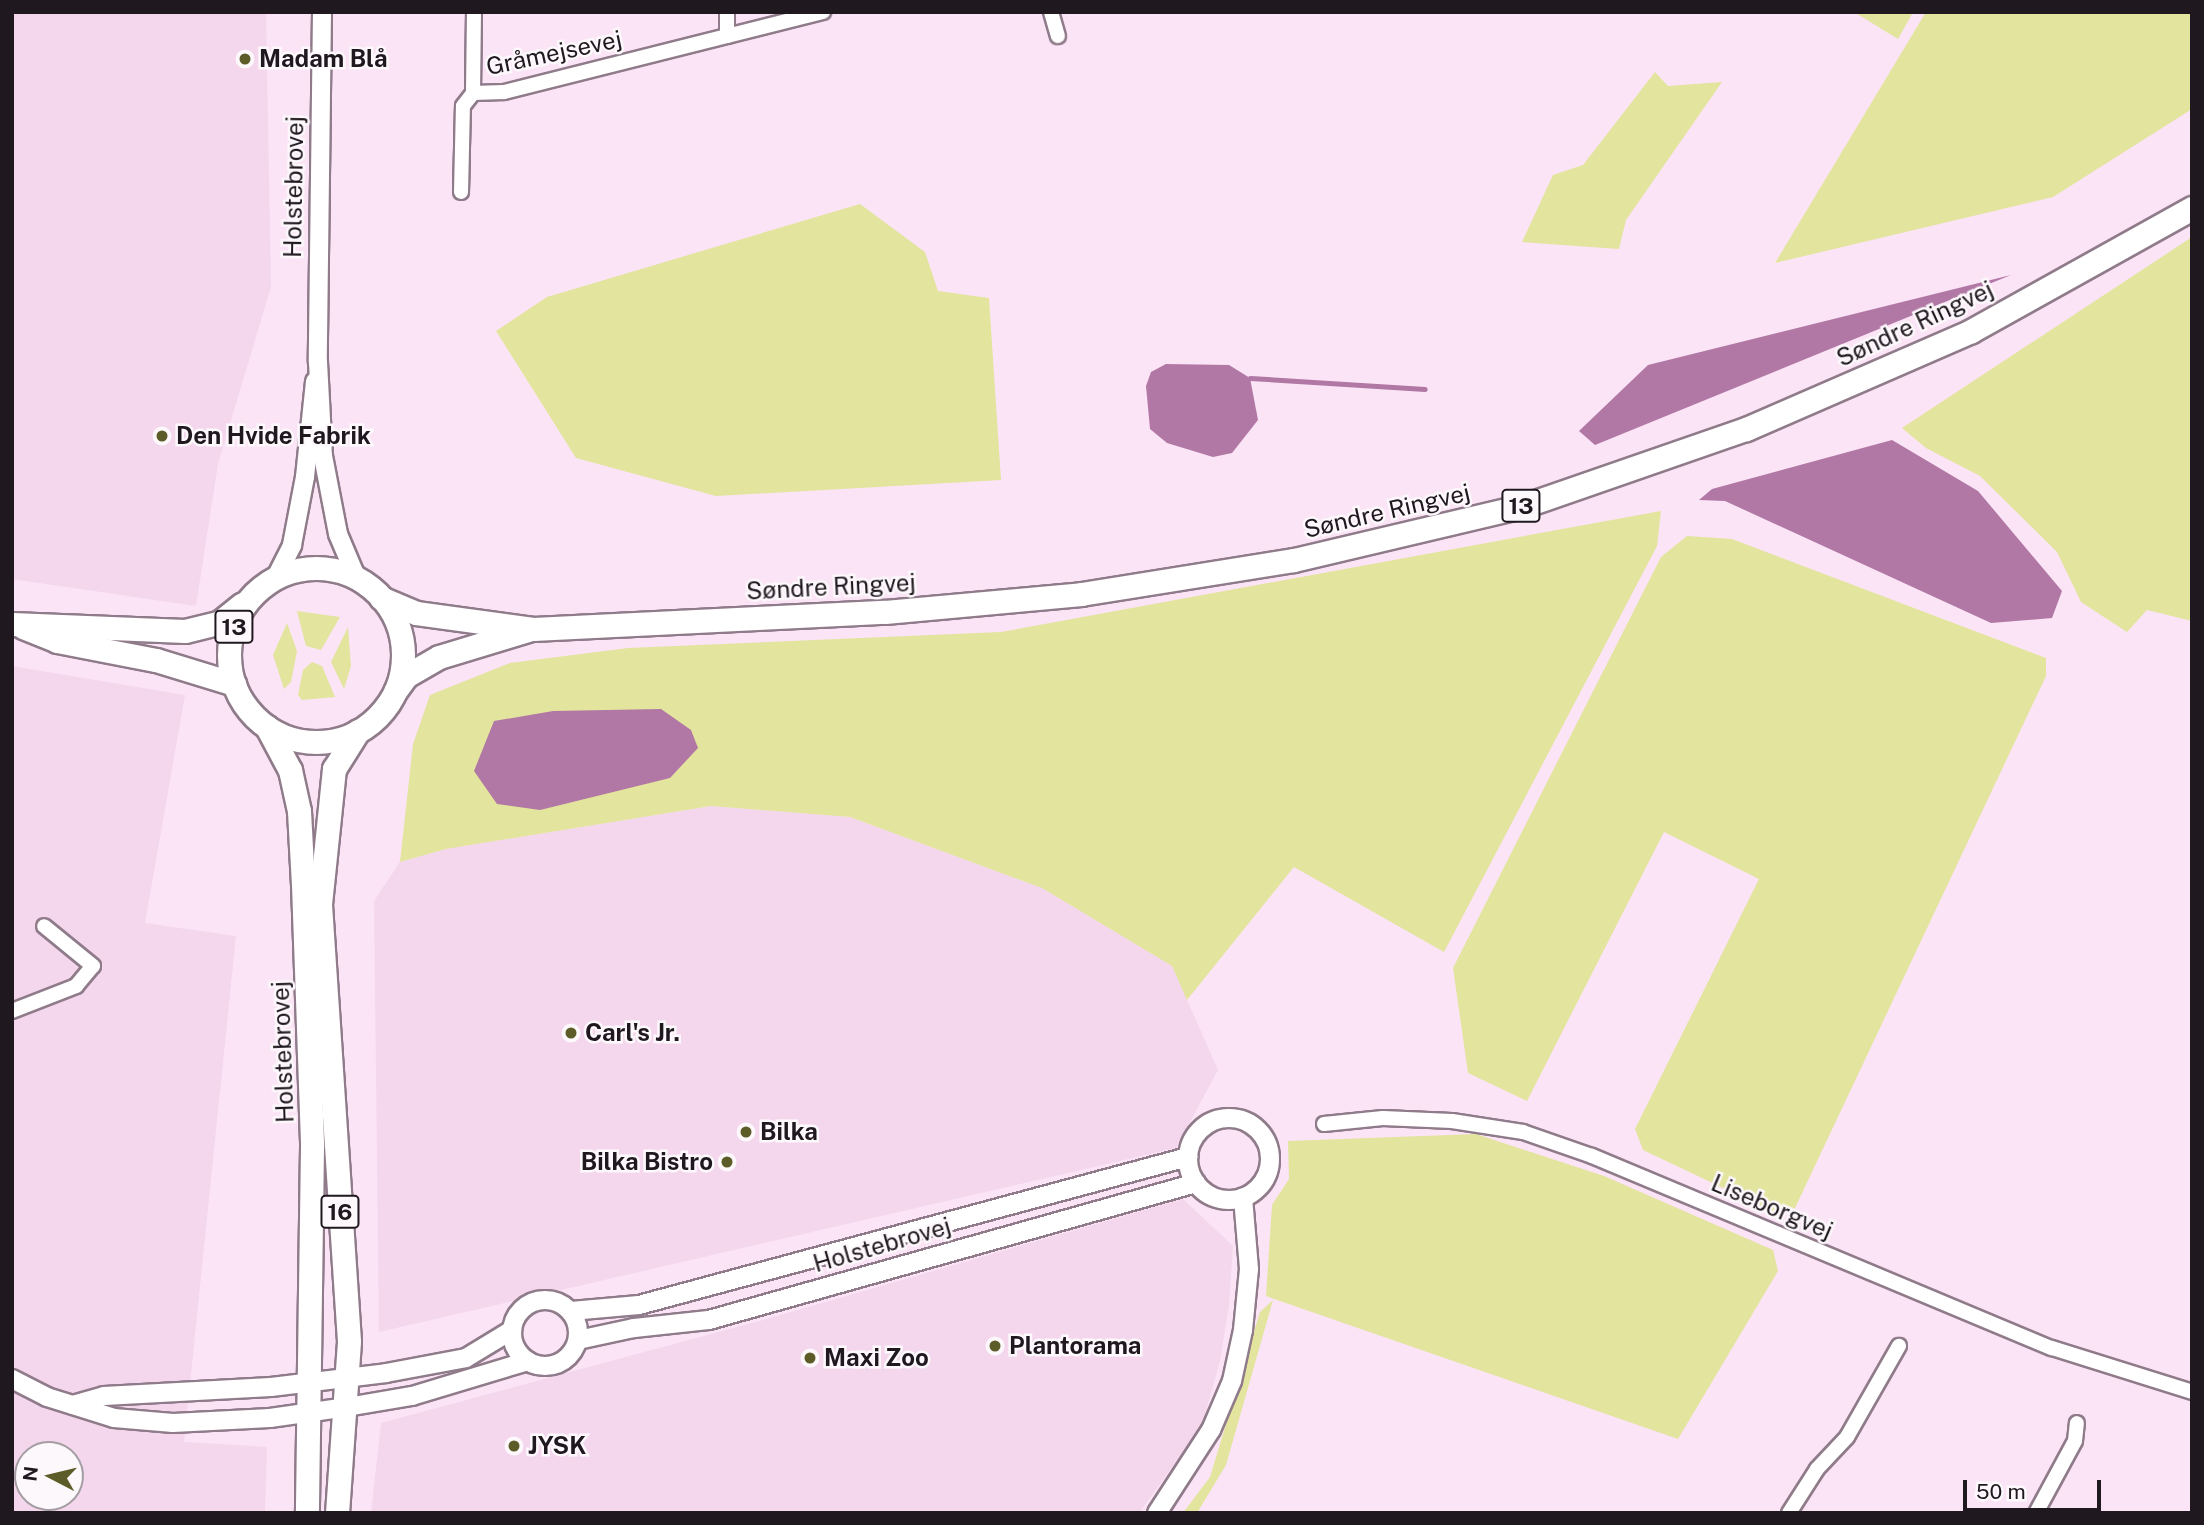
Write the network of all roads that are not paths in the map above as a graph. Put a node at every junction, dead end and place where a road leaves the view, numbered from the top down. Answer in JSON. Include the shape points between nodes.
{"nodes":[{"id":1,"x":322,"y":12,"type":"edge"},
{"id":2,"x":474,"y":12,"type":"edge"},
{"id":3,"x":727,"y":12,"type":"edge"},
{"id":4,"x":823,"y":12,"type":"edge"},
{"id":5,"x":1051,"y":12,"type":"edge"},
{"id":6,"x":727,"y":36,"type":"junction"},
{"id":7,"x":1058,"y":36,"type":"dead end"},
{"id":8,"x":473,"y":93,"type":"junction"},
{"id":9,"x":461,"y":192,"type":"dead end"},
{"id":10,"x":2192,"y":208,"type":"edge"},
{"id":11,"x":318,"y":362,"type":"junction"},
{"id":12,"x":275,"y":579,"type":"junction"},
{"id":13,"x":358,"y":579,"type":"junction"},
{"id":14,"x":256,"y":593,"type":"junction"},
{"id":15,"x":381,"y":598,"type":"junction"},
{"id":16,"x":14,"y":624,"type":"edge"},
{"id":17,"x":533,"y":629,"type":"junction"},
{"id":18,"x":234,"y":684,"type":"junction"},
{"id":19,"x":393,"y":695,"type":"junction"},
{"id":20,"x":267,"y":727,"type":"junction"},
{"id":21,"x":358,"y":731,"type":"junction"},
{"id":22,"x":44,"y":926,"type":"dead end"},
{"id":23,"x":12,"y":1011,"type":"edge"},
{"id":24,"x":1324,"y":1124,"type":"dead end"},
{"id":25,"x":1188,"y":1157,"type":"junction"},
{"id":26,"x":1196,"y":1183,"type":"junction"},
{"id":27,"x":1243,"y":1197,"type":"junction"},
{"id":28,"x":571,"y":1311,"type":"junction"},
{"id":29,"x":512,"y":1330,"type":"junction"},
{"id":30,"x":578,"y":1340,"type":"junction"},
{"id":31,"x":1899,"y":1346,"type":"dead end"},
{"id":32,"x":528,"y":1361,"type":"junction"},
{"id":33,"x":348,"y":1377,"type":"junction"},
{"id":34,"x":12,"y":1379,"type":"edge"},
{"id":35,"x":310,"y":1383,"type":"junction"},
{"id":36,"x":2192,"y":1392,"type":"edge"},
{"id":37,"x":73,"y":1405,"type":"junction"},
{"id":38,"x":347,"y":1407,"type":"junction"},
{"id":39,"x":309,"y":1413,"type":"junction"},
{"id":40,"x":2077,"y":1423,"type":"dead end"},
{"id":41,"x":307,"y":1513,"type":"edge"},
{"id":42,"x":337,"y":1513,"type":"edge"},
{"id":43,"x":1157,"y":1513,"type":"edge"},
{"id":44,"x":1789,"y":1513,"type":"edge"},
{"id":45,"x":2036,"y":1513,"type":"edge"}],
"edges":[{"from":1,"to":11,"type":"street","name":"Holstebrovej"},
{"from":2,"to":8,"type":"street","name":"Gråmejsevej"},
{"from":3,"to":6,"type":"street"},
{"from":4,"to":6,"type":"street","name":"Gråmejsevej"},
{"from":5,"to":7,"type":"street"},
{"from":6,"to":8,"type":"street","name":"Gråmejsevej","via":[[504,92]]},
{"from":8,"to":9,"type":"street","name":"Gråmejsevej","via":[[463,106]]},
{"from":10,"to":17,"type":"main road","name":"Søndre Ringvej","number":"13","via":[[1971,331],[1746,429],[1526,505],[1294,560],[1081,594],[885,612]]},
{"from":11,"to":12,"type":"street","name":"Holstebrovej","via":[[295,531]]},
{"from":11,"to":13,"type":"street","name":"Holstebrovej","via":[[328,497]]},
{"from":12,"to":13,"type":"main road","number":"13","via":[[316,569]]},
{"from":12,"to":14,"type":"main road","number":"13"},
{"from":13,"to":15,"type":"main road","number":"13"},
{"from":14,"to":16,"type":"main road","number":"13","via":[[220,622],[185,631]]},
{"from":14,"to":18,"type":"main road","number":"13","via":[[239,615],[232,635],[229,656]]},
{"from":15,"to":17,"type":"main road","name":"Søndre Ringvej","number":"13","via":[[416,613]]},
{"from":15,"to":19,"type":"main road","number":"13","via":[[395,620],[402,645],[401,671]]},
{"from":16,"to":18,"type":"main road","number":"13","via":[[57,641],[156,660]]},
{"from":17,"to":19,"type":"main road","name":"Søndre Ringvej","number":"13","via":[[427,662],[406,676]]},
{"from":18,"to":20,"type":"main road","number":"13","via":[[247,708]]},
{"from":19,"to":21,"type":"main road","number":"13","via":[[378,716]]},
{"from":20,"to":21,"type":"main road","number":"13","via":[[292,739],[319,742]]},
{"from":20,"to":35,"type":"main road","name":"Holstebrovej","number":"16","via":[[290,770],[299,811],[312,1135]]},
{"from":21,"to":33,"type":"main road","name":"Holstebrovej","number":"16","via":[[334,769],[320,904]]},
{"from":22,"to":23,"type":"street","via":[[93,966],[76,986]]},
{"from":24,"to":36,"type":"street","name":"Liseborgvej","via":[[1397,1118],[1523,1132],[1592,1156],[2052,1348]]},
{"from":25,"to":26,"type":"street"},
{"from":25,"to":27,"type":"street","via":[[1195,1136],[1213,1121],[1226,1118],[1249,1123],[1266,1142],[1269,1168],[1263,1181]]},
{"from":25,"to":28,"type":"street","name":"Holstebrovej","via":[[639,1305]]},
{"from":26,"to":27,"type":"street","via":[[1217,1198]]},
{"from":26,"to":30,"type":"street","name":"Holstebrovej","via":[[709,1320]]},
{"from":27,"to":43,"type":"street","via":[[1250,1269],[1244,1330],[1232,1381],[1211,1430]]},
{"from":28,"to":29,"type":"street","via":[[554,1300],[534,1301],[518,1313]]},
{"from":28,"to":30,"type":"street"},
{"from":29,"to":32,"type":"street","via":[[516,1348]]},
{"from":29,"to":33,"type":"street","via":[[466,1358]]},
{"from":30,"to":32,"type":"street","via":[[558,1364]]},
{"from":31,"to":44,"type":"street","via":[[1847,1437],[1817,1469]]},
{"from":32,"to":38,"type":"street","via":[[412,1395]]},
{"from":33,"to":35,"type":"street"},
{"from":33,"to":38,"type":"main road","name":"Holstebrovej","number":"16"},
{"from":34,"to":37,"type":"street"},
{"from":35,"to":37,"type":"street","via":[[104,1396]]},
{"from":35,"to":39,"type":"main road","name":"Holstebrovej","number":"16"},
{"from":37,"to":39,"type":"street","via":[[114,1418],[173,1423]]},
{"from":38,"to":39,"type":"street"},
{"from":38,"to":42,"type":"main road","name":"Holstebrovej","number":"16"},
{"from":39,"to":41,"type":"main road","name":"Holstebrovej","number":"16"},
{"from":40,"to":45,"type":"street","via":[[2075,1441]]}]}
